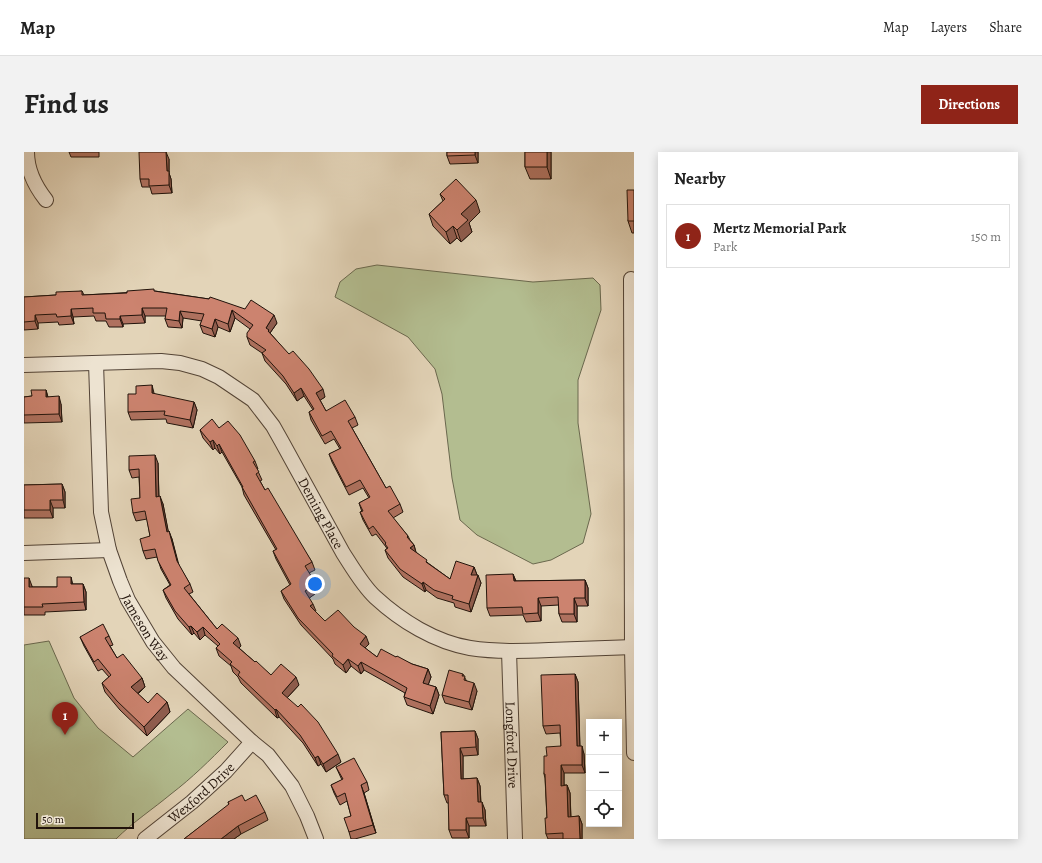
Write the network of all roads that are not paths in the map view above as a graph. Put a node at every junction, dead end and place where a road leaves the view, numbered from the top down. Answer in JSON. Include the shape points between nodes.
{"nodes":[{"id":1,"x":27,"y":152,"type":"edge"},
{"id":2,"x":46,"y":200,"type":"dead end"},
{"id":3,"x":631,"y":279,"type":"dead end"},
{"id":4,"x":96,"y":363,"type":"junction"},
{"id":5,"x":24,"y":365,"type":"edge"},
{"id":6,"x":109,"y":550,"type":"junction"},
{"id":7,"x":24,"y":552,"type":"edge"},
{"id":8,"x":633,"y":647,"type":"edge"},
{"id":9,"x":509,"y":651,"type":"junction"},
{"id":10,"x":252,"y":742,"type":"junction"},
{"id":11,"x":634,"y":753,"type":"edge"},
{"id":12,"x":145,"y":839,"type":"edge"},
{"id":13,"x":316,"y":839,"type":"edge"},
{"id":14,"x":515,"y":839,"type":"edge"}],
"edges":[{"from":1,"to":2,"type":"street","via":[[30,172],[37,189]]},
{"from":3,"to":8,"type":"street"},
{"from":4,"to":5,"type":"street","name":"Deming Place"},
{"from":4,"to":6,"type":"street","name":"Jameson Way","via":[[101,512]]},
{"from":4,"to":9,"type":"street","name":"Deming Place","via":[[180,363],[202,369],[229,382],[253,400],[273,426],[343,553],[374,596],[410,624],[435,636],[470,648]]},
{"from":6,"to":7,"type":"street"},
{"from":6,"to":10,"type":"street","name":"Jameson Way","via":[[128,600],[153,642],[174,668]]},
{"from":8,"to":9,"type":"street","name":"Deming Place"},
{"from":8,"to":11,"type":"street"},
{"from":9,"to":14,"type":"street","name":"Longford Drive"},
{"from":10,"to":12,"type":"street","name":"Wexford Drive","via":[[226,771],[192,802]]},
{"from":10,"to":13,"type":"street","name":"Jameson Way","via":[[268,755],[292,786]]}]}
